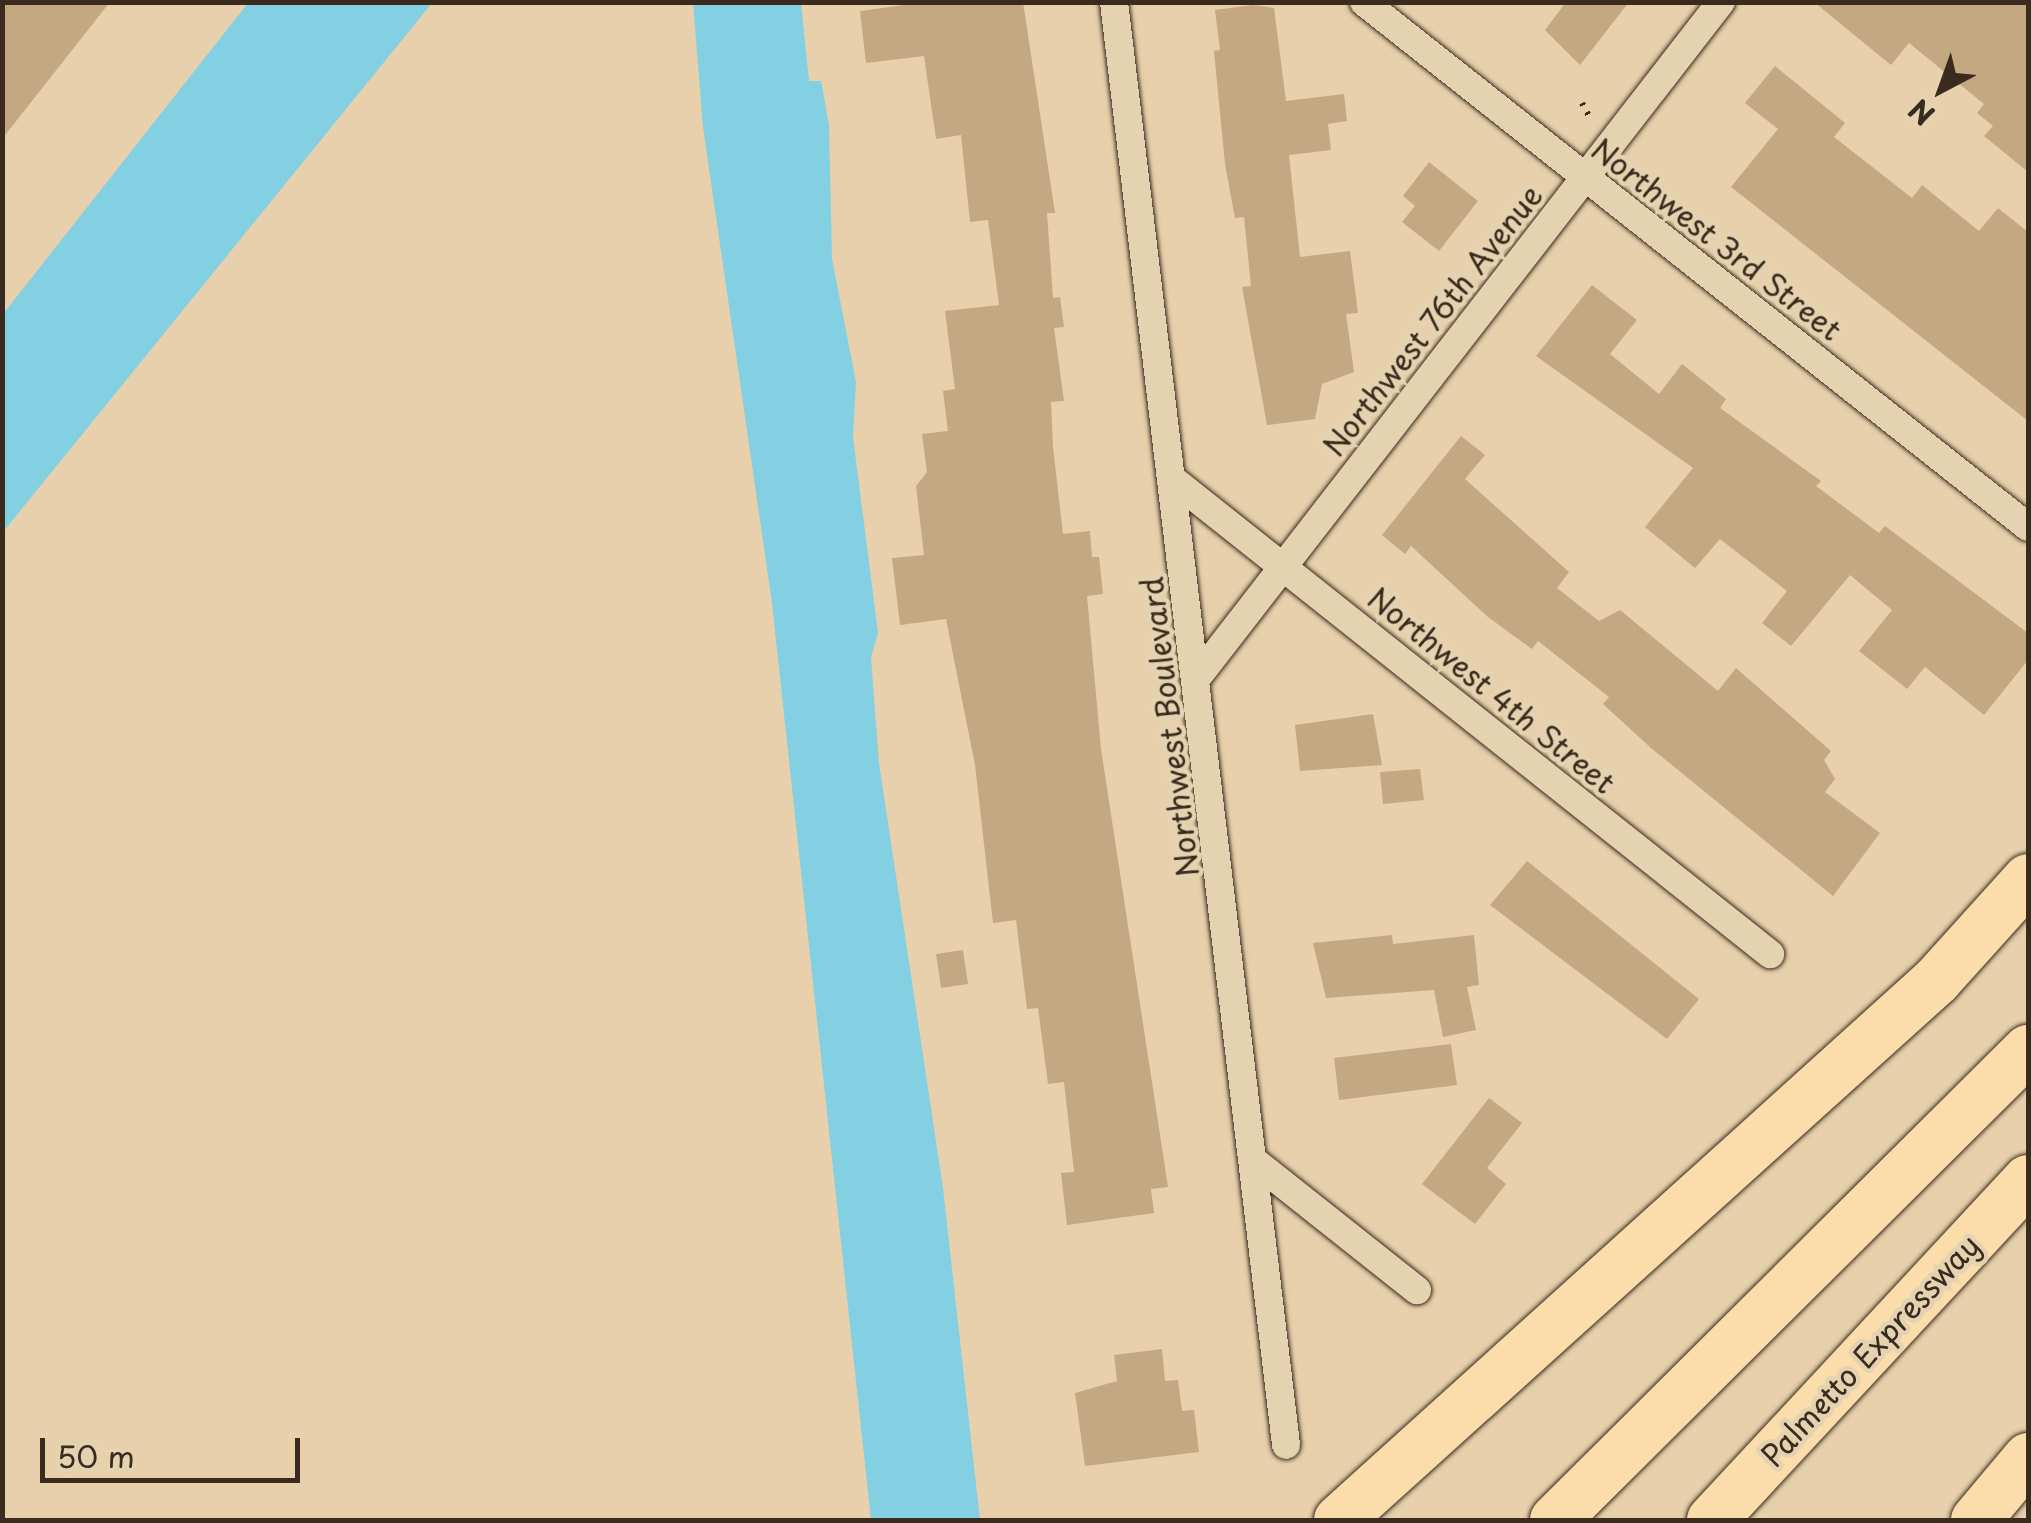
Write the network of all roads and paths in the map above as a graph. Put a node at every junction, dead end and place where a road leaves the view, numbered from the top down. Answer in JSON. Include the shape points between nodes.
{"nodes":[{"id":1,"x":1114,"y":2,"type":"edge"},
{"id":2,"x":1364,"y":2,"type":"edge"},
{"id":3,"x":1722,"y":2,"type":"edge"},
{"id":4,"x":1582,"y":103,"type":"dead end"},
{"id":5,"x":1596,"y":128,"type":"dead end"},
{"id":6,"x":1585,"y":176,"type":"junction"},
{"id":7,"x":1172,"y":479,"type":"junction"},
{"id":8,"x":2028,"y":528,"type":"edge"},
{"id":9,"x":1282,"y":565,"type":"junction"},
{"id":10,"x":1196,"y":679,"type":"junction"},
{"id":11,"x":2028,"y":879,"type":"edge"},
{"id":12,"x":2028,"y":920,"type":"edge"},
{"id":13,"x":1770,"y":954,"type":"dead end"},
{"id":14,"x":1937,"y":980,"type":"junction"},
{"id":15,"x":2028,"y":1050,"type":"edge"},
{"id":16,"x":1254,"y":1162,"type":"junction"},
{"id":17,"x":2028,"y":1180,"type":"edge"},
{"id":18,"x":1416,"y":1290,"type":"dead end"},
{"id":19,"x":1286,"y":1445,"type":"dead end"},
{"id":20,"x":2028,"y":1458,"type":"edge"},
{"id":21,"x":1340,"y":1520,"type":"edge"},
{"id":22,"x":1555,"y":1520,"type":"edge"},
{"id":23,"x":1712,"y":1520,"type":"edge"},
{"id":24,"x":1976,"y":1520,"type":"edge"}],
"edges":[{"from":1,"to":7,"type":"street","name":"Northwest Boulevard"},
{"from":2,"to":6,"type":"street","name":"Northwest 3rd Street"},
{"from":3,"to":6,"type":"street","name":"Northwest 76th Avenue"},
{"from":4,"to":5,"type":"path"},
{"from":6,"to":8,"type":"street","name":"Northwest 3rd Street"},
{"from":6,"to":9,"type":"street","name":"Northwest 76th Avenue"},
{"from":7,"to":9,"type":"street","name":"Northwest 4th Street"},
{"from":7,"to":10,"type":"street","name":"Northwest Boulevard"},
{"from":9,"to":10,"type":"street","name":"Northwest 76th Avenue"},
{"from":9,"to":13,"type":"street","name":"Northwest 4th Street"},
{"from":10,"to":16,"type":"street","name":"Northwest Boulevard"},
{"from":11,"to":14,"type":"highway"},
{"from":12,"to":14,"type":"highway"},
{"from":14,"to":21,"type":"highway"},
{"from":15,"to":22,"type":"highway"},
{"from":16,"to":18,"type":"street"},
{"from":16,"to":19,"type":"street","name":"Northwest Boulevard"},
{"from":17,"to":23,"type":"highway","name":"Palmetto Expressway"},
{"from":20,"to":24,"type":"highway"}]}
